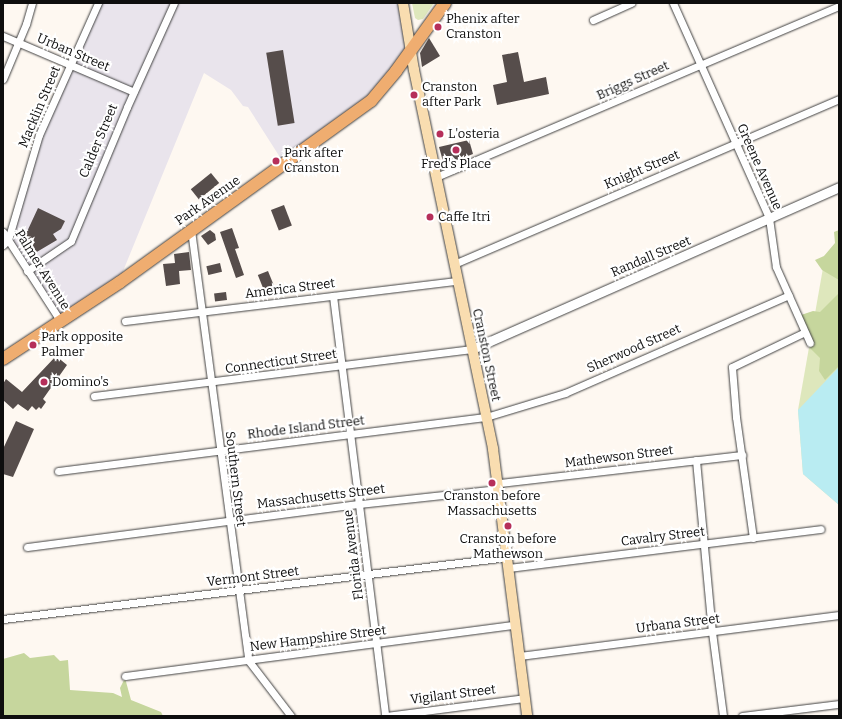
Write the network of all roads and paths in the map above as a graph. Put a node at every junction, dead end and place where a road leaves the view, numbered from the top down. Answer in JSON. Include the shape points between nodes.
{"nodes":[{"id":1,"x":32,"y":3,"type":"edge"},
{"id":2,"x":98,"y":3,"type":"edge"},
{"id":3,"x":174,"y":3,"type":"edge"},
{"id":4,"x":404,"y":3,"type":"edge"},
{"id":5,"x":444,"y":3,"type":"edge"},
{"id":6,"x":631,"y":3,"type":"edge"},
{"id":7,"x":673,"y":3,"type":"edge"},
{"id":8,"x":839,"y":6,"type":"edge"},
{"id":9,"x":593,"y":20,"type":"dead end"},
{"id":10,"x":3,"y":36,"type":"edge"},
{"id":11,"x":19,"y":44,"type":"junction"},
{"id":12,"x":412,"y":48,"type":"junction"},
{"id":13,"x":702,"y":64,"type":"junction"},
{"id":14,"x":71,"y":65,"type":"junction"},
{"id":15,"x":3,"y":78,"type":"edge"},
{"id":16,"x":134,"y":92,"type":"junction"},
{"id":17,"x":839,"y":98,"type":"edge"},
{"id":18,"x":735,"y":144,"type":"junction"},
{"id":19,"x":436,"y":177,"type":"junction"},
{"id":20,"x":839,"y":187,"type":"edge"},
{"id":21,"x":769,"y":218,"type":"junction"},
{"id":22,"x":191,"y":230,"type":"junction"},
{"id":23,"x":3,"y":232,"type":"edge"},
{"id":24,"x":5,"y":242,"type":"edge"},
{"id":25,"x":454,"y":264,"type":"junction"},
{"id":26,"x":27,"y":271,"type":"junction"},
{"id":27,"x":457,"y":281,"type":"junction"},
{"id":28,"x":788,"y":295,"type":"junction"},
{"id":29,"x":333,"y":296,"type":"junction"},
{"id":30,"x":202,"y":311,"type":"junction"},
{"id":31,"x":125,"y":321,"type":"dead end"},
{"id":32,"x":61,"y":322,"type":"junction"},
{"id":33,"x":803,"y":333,"type":"dead end"},
{"id":34,"x":810,"y":343,"type":"dead end"},
{"id":35,"x":472,"y":349,"type":"junction"},
{"id":36,"x":3,"y":359,"type":"edge"},
{"id":37,"x":342,"y":365,"type":"junction"},
{"id":38,"x":211,"y":383,"type":"junction"},
{"id":39,"x":94,"y":396,"type":"dead end"},
{"id":40,"x":486,"y":417,"type":"junction"},
{"id":41,"x":351,"y":435,"type":"junction"},
{"id":42,"x":220,"y":451,"type":"junction"},
{"id":43,"x":742,"y":455,"type":"junction"},
{"id":44,"x":696,"y":460,"type":"junction"},
{"id":45,"x":58,"y":471,"type":"dead end"},
{"id":46,"x":499,"y":486,"type":"junction"},
{"id":47,"x":360,"y":504,"type":"junction"},
{"id":48,"x":228,"y":520,"type":"junction"},
{"id":49,"x":821,"y":529,"type":"dead end"},
{"id":50,"x":753,"y":538,"type":"junction"},
{"id":51,"x":703,"y":545,"type":"junction"},
{"id":52,"x":28,"y":547,"type":"dead end"},
{"id":53,"x":507,"y":557,"type":"junction"},
{"id":54,"x":508,"y":568,"type":"junction"},
{"id":55,"x":368,"y":575,"type":"junction"},
{"id":56,"x":238,"y":590,"type":"junction"},
{"id":57,"x":839,"y":616,"type":"edge"},
{"id":58,"x":3,"y":619,"type":"edge"},
{"id":59,"x":515,"y":625,"type":"junction"},
{"id":60,"x":712,"y":632,"type":"junction"},
{"id":61,"x":376,"y":643,"type":"junction"},
{"id":62,"x":519,"y":656,"type":"junction"},
{"id":63,"x":248,"y":660,"type":"junction"},
{"id":64,"x":124,"y":676,"type":"dead end"},
{"id":65,"x":524,"y":698,"type":"junction"},
{"id":66,"x":839,"y":704,"type":"edge"},
{"id":67,"x":418,"y":714,"type":"edge"},
{"id":68,"x":291,"y":716,"type":"edge"},
{"id":69,"x":385,"y":716,"type":"edge"},
{"id":70,"x":527,"y":716,"type":"edge"},
{"id":71,"x":723,"y":716,"type":"edge"},
{"id":72,"x":742,"y":716,"type":"edge"}],
"edges":[{"from":1,"to":11,"type":"street"},
{"from":2,"to":14,"type":"street","name":"Macklin Street"},
{"from":3,"to":16,"type":"street","name":"Calder Street"},
{"from":4,"to":12,"type":"main road","name":"Cranston Street"},
{"from":5,"to":12,"type":"main road","name":"Park Avenue"},
{"from":6,"to":9,"type":"street"},
{"from":7,"to":13,"type":"street","name":"Greene Avenue"},
{"from":8,"to":13,"type":"street","name":"Briggs Street"},
{"from":10,"to":11,"type":"street","name":"Urban Street"},
{"from":11,"to":14,"type":"street","name":"Urban Street"},
{"from":11,"to":15,"type":"street"},
{"from":12,"to":19,"type":"main road","name":"Cranston Street"},
{"from":12,"to":22,"type":"main road","name":"Park Avenue","via":[[388,82],[370,101]]},
{"from":13,"to":18,"type":"street","name":"Greene Avenue"},
{"from":13,"to":19,"type":"street","name":"Briggs Street"},
{"from":14,"to":16,"type":"street","name":"Urban Street"},
{"from":14,"to":24,"type":"street","name":"Macklin Street","via":[[39,135]]},
{"from":16,"to":26,"type":"street","name":"Calder Street","via":[[71,241]]},
{"from":17,"to":18,"type":"street","name":"Knight Street"},
{"from":18,"to":21,"type":"street","name":"Greene Avenue"},
{"from":18,"to":25,"type":"street","name":"Knight Street"},
{"from":19,"to":25,"type":"main road","name":"Cranston Street"},
{"from":20,"to":21,"type":"street","name":"Randall Street"},
{"from":21,"to":28,"type":"street","name":"Greene Avenue","via":[[776,267]]},
{"from":21,"to":35,"type":"street","name":"Randall Street"},
{"from":22,"to":30,"type":"street","name":"Southern Street"},
{"from":22,"to":32,"type":"main road","name":"Park Avenue"},
{"from":23,"to":24,"type":"street","name":"Palmer Avenue"},
{"from":24,"to":26,"type":"street","name":"Palmer Avenue"},
{"from":25,"to":27,"type":"main road","name":"Cranston Street"},
{"from":26,"to":32,"type":"street","name":"Palmer Avenue"},
{"from":27,"to":29,"type":"street","name":"America Street"},
{"from":27,"to":35,"type":"main road","name":"Cranston Street"},
{"from":28,"to":34,"type":"street","name":"Greene Avenue"},
{"from":28,"to":40,"type":"street","name":"Sherwood Street","via":[[565,393]]},
{"from":29,"to":30,"type":"street","name":"America Street"},
{"from":29,"to":37,"type":"street","name":"Florida Avenue"},
{"from":30,"to":31,"type":"street","name":"America Street"},
{"from":30,"to":38,"type":"street","name":"Southern Street"},
{"from":32,"to":36,"type":"main road","name":"Park Avenue"},
{"from":33,"to":43,"type":"street","via":[[732,367]]},
{"from":35,"to":37,"type":"street","name":"Connecticut Street"},
{"from":35,"to":40,"type":"main road","name":"Cranston Street"},
{"from":37,"to":38,"type":"street","name":"Connecticut Street"},
{"from":37,"to":41,"type":"street","name":"Florida Avenue"},
{"from":38,"to":39,"type":"street","name":"Connecticut Street"},
{"from":38,"to":42,"type":"street","name":"Southern Street"},
{"from":40,"to":41,"type":"street","name":"Rhode Island Street"},
{"from":40,"to":46,"type":"main road","name":"Cranston Street"},
{"from":41,"to":42,"type":"street","name":"Rhode Island Street"},
{"from":41,"to":47,"type":"street","name":"Florida Avenue"},
{"from":42,"to":45,"type":"street","name":"Rhode Island Street"},
{"from":42,"to":48,"type":"street","name":"Southern Street"},
{"from":43,"to":44,"type":"street","name":"Mathewson Street"},
{"from":43,"to":50,"type":"street"},
{"from":44,"to":46,"type":"street","name":"Mathewson Street"},
{"from":44,"to":51,"type":"street"},
{"from":46,"to":47,"type":"street","name":"Massachusetts Street"},
{"from":46,"to":53,"type":"main road","name":"Cranston Street"},
{"from":47,"to":48,"type":"street","name":"Massachusetts Street"},
{"from":47,"to":55,"type":"street","name":"Florida Avenue"},
{"from":48,"to":52,"type":"street","name":"Massachusetts Street"},
{"from":48,"to":56,"type":"street","name":"Southern Street"},
{"from":49,"to":50,"type":"street","name":"Cavalry Street"},
{"from":50,"to":51,"type":"street","name":"Cavalry Street"},
{"from":51,"to":54,"type":"street","name":"Cavalry Street"},
{"from":51,"to":60,"type":"street"},
{"from":53,"to":54,"type":"main road","name":"Cranston Street"},
{"from":53,"to":55,"type":"street","name":"Vermont Street"},
{"from":54,"to":59,"type":"main road","name":"Cranston Street"},
{"from":55,"to":56,"type":"street","name":"Vermont Street"},
{"from":55,"to":61,"type":"street","name":"Florida Avenue"},
{"from":56,"to":58,"type":"street","name":"Vermont Street"},
{"from":56,"to":63,"type":"street","name":"Southern Street"},
{"from":57,"to":60,"type":"street","name":"Urbana Street"},
{"from":59,"to":61,"type":"street","name":"New Hampshire Street"},
{"from":59,"to":62,"type":"main road","name":"Cranston Street"},
{"from":60,"to":62,"type":"street","name":"Urbana Street"},
{"from":60,"to":71,"type":"street"},
{"from":61,"to":63,"type":"street","name":"New Hampshire Street"},
{"from":61,"to":69,"type":"street","name":"Florida Avenue"},
{"from":62,"to":65,"type":"main road","name":"Cranston Street"},
{"from":63,"to":64,"type":"street","name":"New Hampshire Street"},
{"from":63,"to":68,"type":"street","name":"Southern Street"},
{"from":65,"to":67,"type":"street","name":"Vigilant Street"},
{"from":65,"to":70,"type":"main road","name":"Cranston Street"},
{"from":66,"to":72,"type":"street"},
{"from":67,"to":69,"type":"street","name":"Vigilant Street"}]}
